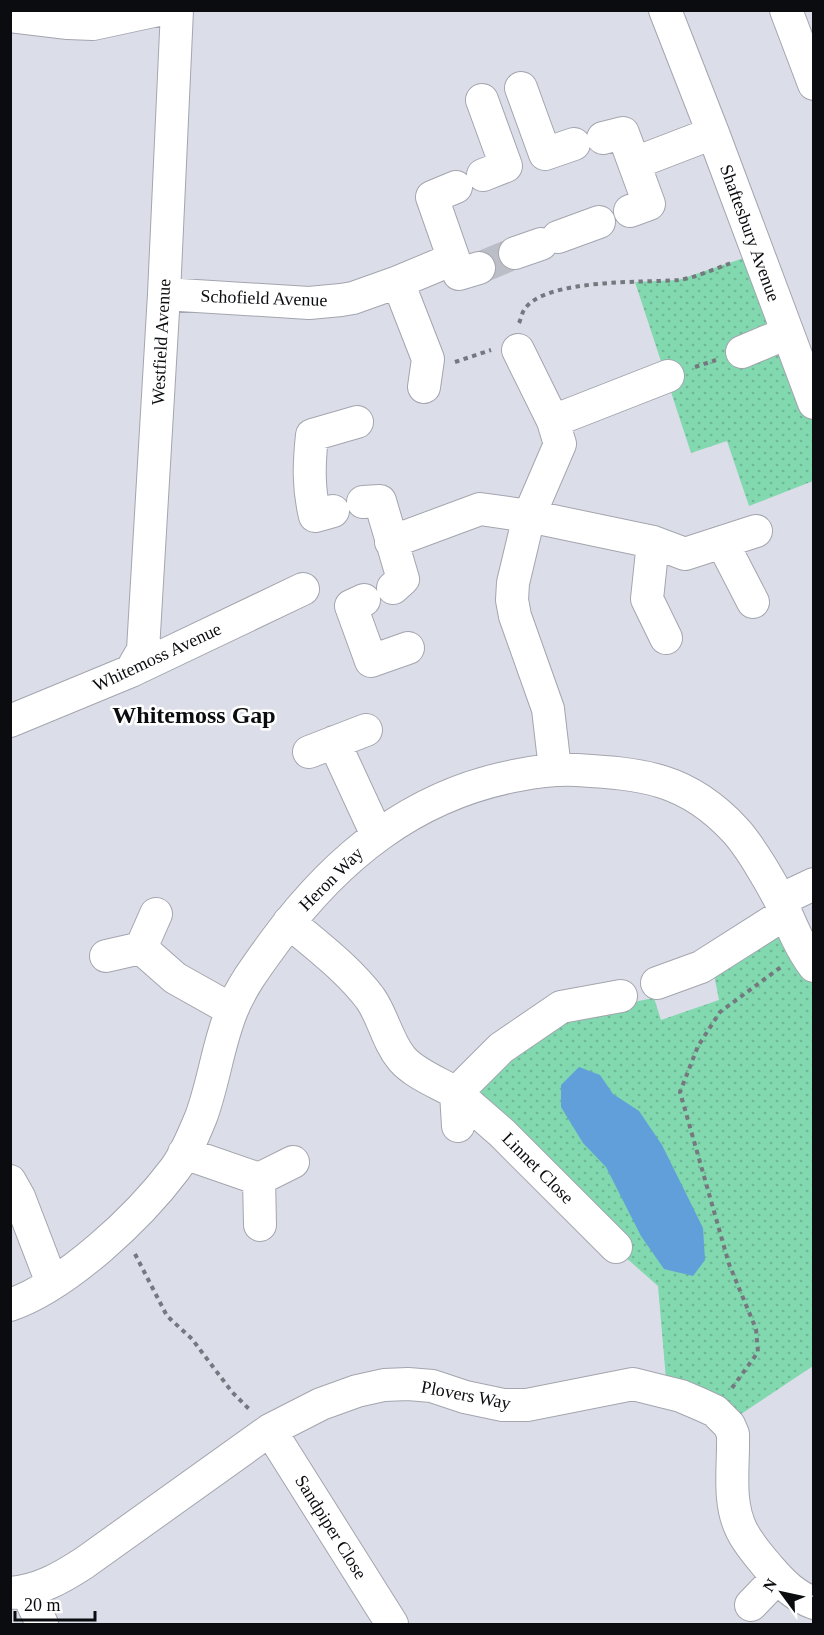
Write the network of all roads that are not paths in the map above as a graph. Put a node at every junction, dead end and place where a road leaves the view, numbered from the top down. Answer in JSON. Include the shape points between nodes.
{"nodes":[{"id":1,"x":158,"y":10,"type":"edge"},
{"id":2,"x":177,"y":10,"type":"edge"},
{"id":3,"x":665,"y":10,"type":"edge"},
{"id":4,"x":786,"y":10,"type":"edge"},
{"id":5,"x":10,"y":16,"type":"edge"},
{"id":6,"x":813,"y":84,"type":"edge"},
{"id":7,"x":521,"y":88,"type":"dead end"},
{"id":8,"x":482,"y":100,"type":"dead end"},
{"id":9,"x":714,"y":133,"type":"junction"},
{"id":10,"x":634,"y":163,"type":"junction"},
{"id":11,"x":630,"y":211,"type":"dead end"},
{"id":12,"x":599,"y":222,"type":"dead end"},
{"id":13,"x":538,"y":245,"type":"tunnel mouth"},
{"id":14,"x":398,"y":282,"type":"junction"},
{"id":15,"x":164,"y":294,"type":"junction"},
{"id":16,"x":787,"y":333,"type":"junction"},
{"id":17,"x":512,"y":341,"type":"road end"},
{"id":18,"x":742,"y":352,"type":"road end"},
{"id":19,"x":426,"y":373,"type":"road end"},
{"id":20,"x":668,"y":376,"type":"road end"},
{"id":21,"x":813,"y":403,"type":"edge"},
{"id":22,"x":553,"y":421,"type":"junction"},
{"id":23,"x":357,"y":422,"type":"dead end"},
{"id":24,"x":363,"y":502,"type":"dead end"},
{"id":25,"x":333,"y":511,"type":"dead end"},
{"id":26,"x":529,"y":516,"type":"junction"},
{"id":27,"x":756,"y":531,"type":"dead end"},
{"id":28,"x":392,"y":542,"type":"junction"},
{"id":29,"x":653,"y":542,"type":"junction"},
{"id":30,"x":722,"y":542,"type":"junction"},
{"id":31,"x":393,"y":588,"type":"dead end"},
{"id":32,"x":303,"y":589,"type":"dead end"},
{"id":33,"x":364,"y":600,"type":"dead end"},
{"id":34,"x":753,"y":602,"type":"dead end"},
{"id":35,"x":666,"y":638,"type":"dead end"},
{"id":36,"x":408,"y":648,"type":"dead end"},
{"id":37,"x":131,"y":670,"type":"junction"},
{"id":38,"x":10,"y":722,"type":"edge"},
{"id":39,"x":366,"y":730,"type":"dead end"},
{"id":40,"x":555,"y":768,"type":"junction"},
{"id":41,"x":376,"y":835,"type":"junction"},
{"id":42,"x":813,"y":885,"type":"edge"},
{"id":43,"x":783,"y":906,"type":"junction"},
{"id":44,"x":156,"y":914,"type":"dead end"},
{"id":45,"x":290,"y":922,"type":"junction"},
{"id":46,"x":141,"y":948,"type":"junction"},
{"id":47,"x":106,"y":956,"type":"dead end"},
{"id":48,"x":808,"y":959,"type":"edge"},
{"id":49,"x":657,"y":982,"type":"dead end"},
{"id":50,"x":621,"y":996,"type":"dead end"},
{"id":51,"x":232,"y":1010,"type":"junction"},
{"id":52,"x":456,"y":1093,"type":"junction"},
{"id":53,"x":458,"y":1126,"type":"dead end"},
{"id":54,"x":184,"y":1154,"type":"junction"},
{"id":55,"x":293,"y":1162,"type":"dead end"},
{"id":56,"x":259,"y":1179,"type":"junction"},
{"id":57,"x":10,"y":1181,"type":"edge"},
{"id":58,"x":260,"y":1225,"type":"dead end"},
{"id":59,"x":616,"y":1246,"type":"dead end"},
{"id":60,"x":52,"y":1283,"type":"junction"},
{"id":61,"x":10,"y":1305,"type":"edge"},
{"id":62,"x":270,"y":1430,"type":"junction"},
{"id":63,"x":777,"y":1578,"type":"junction"},
{"id":64,"x":19,"y":1592,"type":"edge"},
{"id":65,"x":813,"y":1603,"type":"edge"},
{"id":66,"x":751,"y":1605,"type":"dead end"},
{"id":67,"x":42,"y":1624,"type":"edge"},
{"id":68,"x":392,"y":1624,"type":"edge"}],
"edges":[{"from":1,"to":5,"type":"street","via":[[93,24]]},
{"from":2,"to":15,"type":"street","name":"Westfield Avenue"},
{"from":3,"to":9,"type":"street","name":"Shaftesbury Avenue"},
{"from":4,"to":6,"type":"street"},
{"from":7,"to":10,"type":"street","via":[[545,154],[623,133]]},
{"from":8,"to":14,"type":"street","name":"Schofield Avenue","via":[[506,166],[432,197],[466,263]]},
{"from":9,"to":10,"type":"street"},
{"from":9,"to":16,"type":"street","name":"Shaftesbury Avenue"},
{"from":10,"to":11,"type":"street","via":[[649,204]]},
{"from":12,"to":13,"type":"street"},
{"from":14,"to":15,"type":"street","name":"Schofield Avenue","via":[[353,298],[309,303]]},
{"from":14,"to":19,"type":"street"},
{"from":15,"to":37,"type":"street","name":"Westfield Avenue","via":[[143,650]]},
{"from":16,"to":18,"type":"street"},
{"from":16,"to":21,"type":"street","name":"Shaftesbury Avenue"},
{"from":17,"to":22,"type":"street"},
{"from":20,"to":22,"type":"street"},
{"from":22,"to":26,"type":"street","via":[[560,444]]},
{"from":23,"to":25,"type":"street","via":[[312,435],[309,477],[315,516]]},
{"from":24,"to":28,"type":"street","via":[[380,501]]},
{"from":26,"to":28,"type":"street","via":[[480,509]]},
{"from":26,"to":29,"type":"street"},
{"from":26,"to":40,"type":"street","via":[[512,600],[548,710]]},
{"from":27,"to":30,"type":"street"},
{"from":28,"to":31,"type":"street","via":[[403,579]]},
{"from":29,"to":30,"type":"street","via":[[685,554]]},
{"from":29,"to":35,"type":"street","via":[[647,599]]},
{"from":30,"to":34,"type":"street"},
{"from":32,"to":37,"type":"street","name":"Whitemoss Avenue"},
{"from":33,"to":36,"type":"street","via":[[351,606],[371,661]]},
{"from":37,"to":38,"type":"street","name":"Whitemoss Avenue"},
{"from":39,"to":41,"type":"street","via":[[321,747]]},
{"from":40,"to":41,"type":"street","name":"Heron Way","via":[[465,788]]},
{"from":40,"to":43,"type":"street","name":"Heron Way","via":[[630,774],[677,785],[737,831]]},
{"from":41,"to":45,"type":"street","name":"Heron Way","via":[[325,880]]},
{"from":42,"to":43,"type":"street"},
{"from":43,"to":48,"type":"street","name":"Heron Way"},
{"from":43,"to":49,"type":"street","via":[[701,968]]},
{"from":44,"to":46,"type":"street"},
{"from":45,"to":51,"type":"street","name":"Heron Way","via":[[252,972]]},
{"from":45,"to":52,"type":"street","name":"Linnet Close","via":[[372,1000],[402,1059]]},
{"from":46,"to":47,"type":"street"},
{"from":46,"to":51,"type":"street","via":[[175,978]]},
{"from":50,"to":52,"type":"street","via":[[561,1007],[501,1048]]},
{"from":51,"to":54,"type":"street","name":"Heron Way","via":[[207,1099]]},
{"from":52,"to":53,"type":"street"},
{"from":52,"to":59,"type":"street","name":"Linnet Close"},
{"from":54,"to":56,"type":"street"},
{"from":54,"to":60,"type":"street","name":"Heron Way","via":[[144,1205],[86,1259]]},
{"from":55,"to":56,"type":"street"},
{"from":56,"to":58,"type":"street"},
{"from":57,"to":60,"type":"street"},
{"from":60,"to":61,"type":"street","name":"Heron Way","via":[[30,1298]]},
{"from":62,"to":63,"type":"street","name":"Plovers Way","via":[[321,1404],[357,1390],[384,1385],[432,1386],[503,1405],[528,1405],[633,1384],[681,1396],[715,1411],[729,1425],[733,1434],[733,1491],[738,1521],[748,1542]]},
{"from":62,"to":64,"type":"street","name":"Plovers Way","via":[[84,1563],[56,1580]]},
{"from":62,"to":68,"type":"street","name":"Sandpiper Close"},
{"from":63,"to":65,"type":"street","name":"Plovers Way"},
{"from":63,"to":66,"type":"street"},
{"from":64,"to":67,"type":"street"}]}
